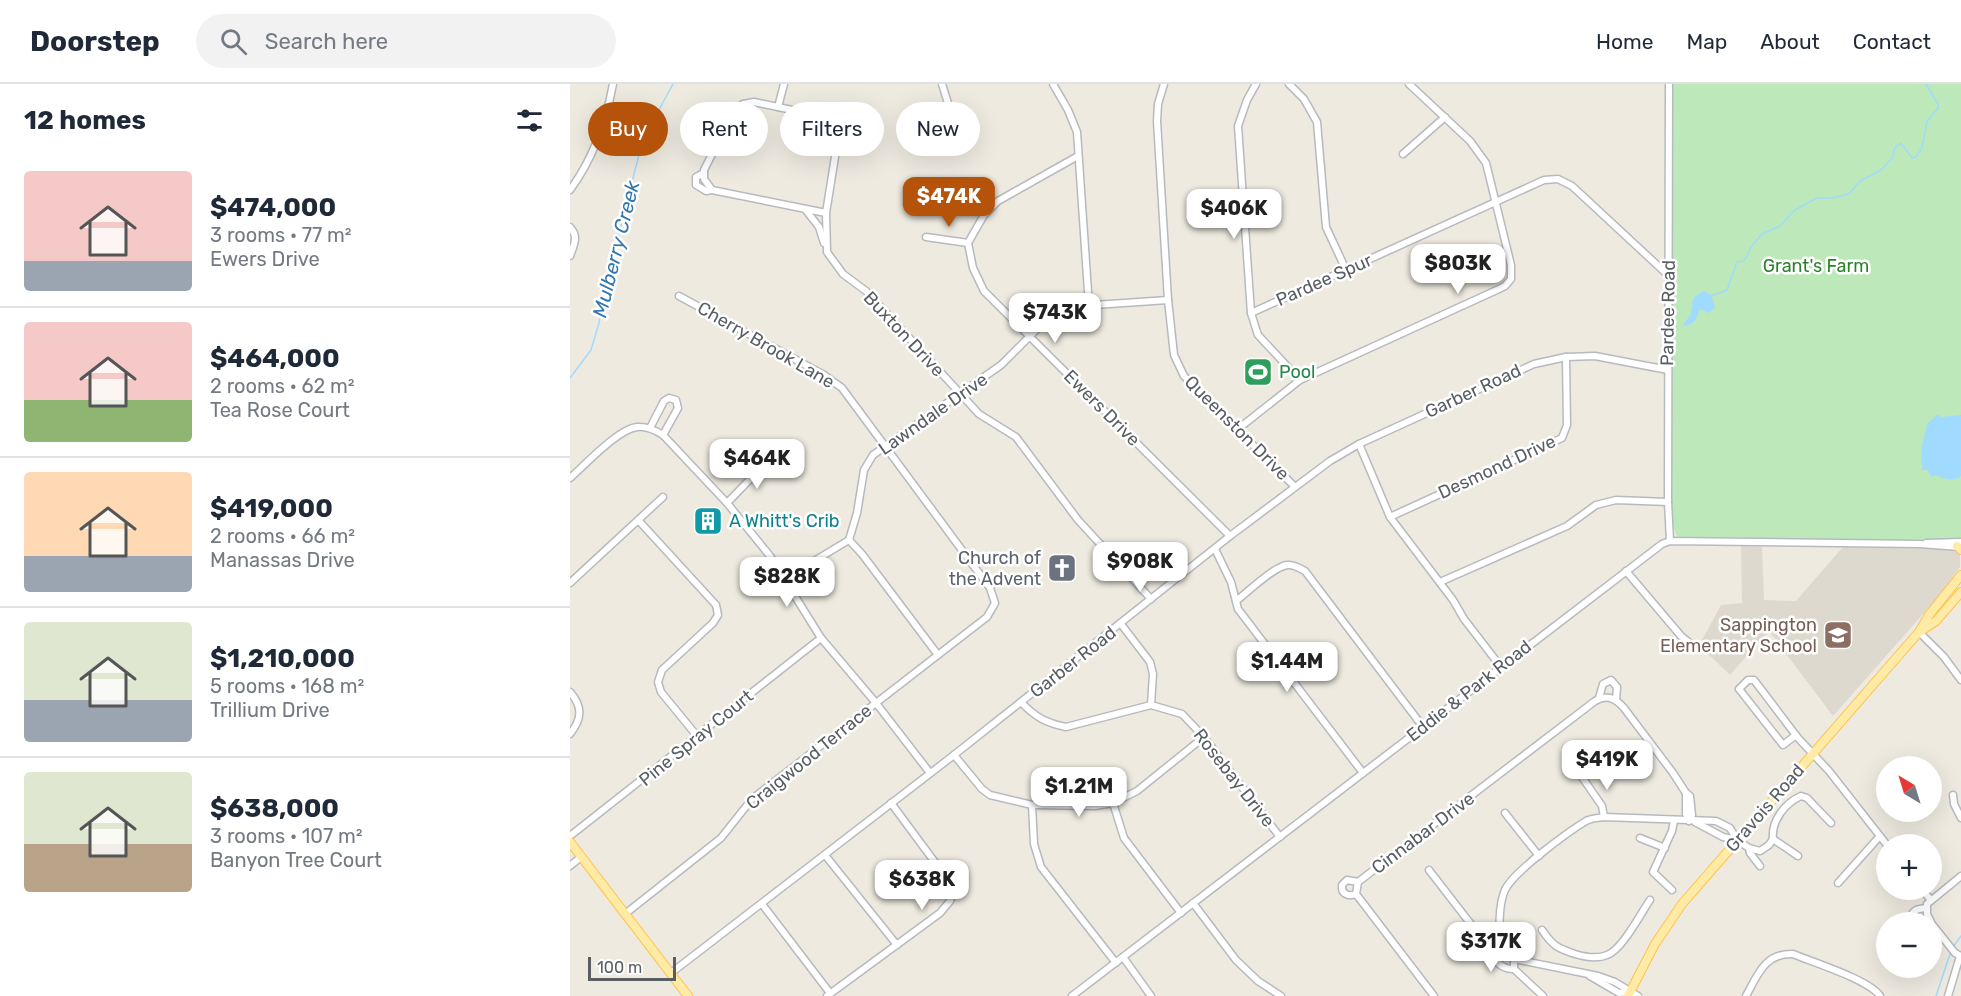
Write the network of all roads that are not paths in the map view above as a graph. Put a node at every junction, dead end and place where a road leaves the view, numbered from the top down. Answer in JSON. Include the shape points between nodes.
{"nodes":[{"id":1,"x":613,"y":84,"type":"edge"},
{"id":2,"x":784,"y":84,"type":"edge"},
{"id":3,"x":942,"y":84,"type":"edge"},
{"id":4,"x":1053,"y":84,"type":"edge"},
{"id":5,"x":1164,"y":84,"type":"edge"},
{"id":6,"x":1256,"y":84,"type":"edge"},
{"id":7,"x":1289,"y":84,"type":"edge"},
{"id":8,"x":1409,"y":84,"type":"edge"},
{"id":9,"x":1669,"y":84,"type":"edge"},
{"id":10,"x":948,"y":102,"type":"edge"},
{"id":11,"x":778,"y":107,"type":"junction"},
{"id":12,"x":1444,"y":117,"type":"junction"},
{"id":13,"x":1403,"y":154,"type":"dead end"},
{"id":14,"x":1078,"y":156,"type":"junction"},
{"id":15,"x":570,"y":190,"type":"edge"},
{"id":16,"x":1494,"y":203,"type":"junction"},
{"id":17,"x":806,"y":209,"type":"junction"},
{"id":18,"x":826,"y":213,"type":"junction"},
{"id":19,"x":570,"y":227,"type":"edge"},
{"id":20,"x":926,"y":237,"type":"dead end"},
{"id":21,"x":968,"y":243,"type":"junction"},
{"id":22,"x":827,"y":252,"type":"junction"},
{"id":23,"x":570,"y":256,"type":"edge"},
{"id":24,"x":1346,"y":270,"type":"junction"},
{"id":25,"x":1669,"y":276,"type":"junction"},
{"id":26,"x":679,"y":296,"type":"dead end"},
{"id":27,"x":1168,"y":300,"type":"junction"},
{"id":28,"x":1089,"y":306,"type":"junction"},
{"id":29,"x":1251,"y":313,"type":"junction"},
{"id":30,"x":1030,"y":336,"type":"junction"},
{"id":31,"x":1566,"y":357,"type":"junction"},
{"id":32,"x":1668,"y":370,"type":"junction"},
{"id":33,"x":1300,"y":380,"type":"junction"},
{"id":34,"x":960,"y":394,"type":"junction"},
{"id":35,"x":653,"y":429,"type":"junction"},
{"id":36,"x":1238,"y":429,"type":"junction"},
{"id":37,"x":663,"y":435,"type":"junction"},
{"id":38,"x":1359,"y":444,"type":"junction"},
{"id":39,"x":884,"y":447,"type":"junction"},
{"id":40,"x":762,"y":459,"type":"dead end"},
{"id":41,"x":570,"y":478,"type":"edge"},
{"id":42,"x":1294,"y":486,"type":"junction"},
{"id":43,"x":663,"y":497,"type":"dead end"},
{"id":44,"x":1668,"y":502,"type":"junction"},
{"id":45,"x":727,"y":503,"type":"junction"},
{"id":46,"x":1390,"y":517,"type":"junction"},
{"id":47,"x":639,"y":521,"type":"junction"},
{"id":48,"x":1230,"y":536,"type":"junction"},
{"id":49,"x":849,"y":540,"type":"junction"},
{"id":50,"x":1670,"y":542,"type":"junction"},
{"id":51,"x":1960,"y":546,"type":"edge"},
{"id":52,"x":1215,"y":549,"type":"junction"},
{"id":53,"x":1626,"y":571,"type":"junction"},
{"id":54,"x":1961,"y":575,"type":"edge"},
{"id":55,"x":784,"y":579,"type":"junction"},
{"id":56,"x":1440,"y":582,"type":"junction"},
{"id":57,"x":570,"y":583,"type":"edge"},
{"id":58,"x":1961,"y":592,"type":"edge"},
{"id":59,"x":1151,"y":599,"type":"junction"},
{"id":60,"x":1236,"y":601,"type":"junction"},
{"id":61,"x":995,"y":603,"type":"joint"},
{"id":62,"x":1121,"y":624,"type":"junction"},
{"id":63,"x":1919,"y":632,"type":"junction"},
{"id":64,"x":821,"y":638,"type":"junction"},
{"id":65,"x":1695,"y":647,"type":"dead end"},
{"id":66,"x":938,"y":655,"type":"junction"},
{"id":67,"x":1501,"y":667,"type":"junction"},
{"id":68,"x":1961,"y":680,"type":"edge"},
{"id":69,"x":570,"y":692,"type":"edge"},
{"id":70,"x":1599,"y":698,"type":"junction"},
{"id":71,"x":1616,"y":700,"type":"junction"},
{"id":72,"x":1021,"y":702,"type":"junction"},
{"id":73,"x":876,"y":703,"type":"junction"},
{"id":74,"x":1151,"y":705,"type":"junction"},
{"id":75,"x":1423,"y":727,"type":"junction"},
{"id":76,"x":570,"y":734,"type":"edge"},
{"id":77,"x":1796,"y":735,"type":"junction"},
{"id":78,"x":697,"y":736,"type":"junction"},
{"id":79,"x":1204,"y":737,"type":"junction"},
{"id":80,"x":1813,"y":752,"type":"junction"},
{"id":81,"x":954,"y":755,"type":"junction"},
{"id":82,"x":930,"y":773,"type":"junction"},
{"id":83,"x":1363,"y":773,"type":"junction"},
{"id":84,"x":1582,"y":777,"type":"dead end"},
{"id":85,"x":1953,"y":795,"type":"dead end"},
{"id":86,"x":891,"y":803,"type":"junction"},
{"id":87,"x":1113,"y":803,"type":"junction"},
{"id":88,"x":1032,"y":805,"type":"junction"},
{"id":89,"x":1505,"y":813,"type":"dead end"},
{"id":90,"x":1604,"y":817,"type":"junction"},
{"id":91,"x":1961,"y":818,"type":"edge"},
{"id":92,"x":1674,"y":821,"type":"junction"},
{"id":93,"x":1692,"y":821,"type":"junction"},
{"id":94,"x":1831,"y":824,"type":"dead end"},
{"id":95,"x":1878,"y":834,"type":"edge"},
{"id":96,"x":570,"y":836,"type":"edge"},
{"id":97,"x":1280,"y":837,"type":"junction"},
{"id":98,"x":1640,"y":838,"type":"dead end"},
{"id":99,"x":1773,"y":838,"type":"junction"},
{"id":100,"x":1737,"y":840,"type":"junction"},
{"id":101,"x":1876,"y":840,"type":"edge"},
{"id":102,"x":570,"y":842,"type":"edge"},
{"id":103,"x":1665,"y":848,"type":"junction"},
{"id":104,"x":1749,"y":848,"type":"junction"},
{"id":105,"x":825,"y":855,"type":"junction"},
{"id":106,"x":1539,"y":856,"type":"junction"},
{"id":107,"x":1798,"y":856,"type":"dead end"},
{"id":108,"x":581,"y":857,"type":"junction"},
{"id":109,"x":570,"y":866,"type":"edge"},
{"id":110,"x":1760,"y":866,"type":"dead end"},
{"id":111,"x":1429,"y":870,"type":"dead end"},
{"id":112,"x":1961,"y":876,"type":"edge"},
{"id":113,"x":1358,"y":882,"type":"junction"},
{"id":114,"x":1838,"y":883,"type":"dead end"},
{"id":115,"x":1672,"y":890,"type":"dead end"},
{"id":116,"x":1942,"y":891,"type":"edge"},
{"id":117,"x":1356,"y":894,"type":"junction"},
{"id":118,"x":1650,"y":900,"type":"dead end"},
{"id":119,"x":1931,"y":900,"type":"edge"},
{"id":120,"x":1193,"y":903,"type":"junction"},
{"id":121,"x":762,"y":904,"type":"junction"},
{"id":122,"x":1926,"y":908,"type":"junction"},
{"id":123,"x":1913,"y":912,"type":"edge"},
{"id":124,"x":1927,"y":912,"type":"edge"},
{"id":125,"x":1181,"y":913,"type":"junction"},
{"id":126,"x":625,"y":914,"type":"junction"},
{"id":127,"x":1542,"y":930,"type":"dead end"},
{"id":128,"x":1942,"y":936,"type":"edge"},
{"id":129,"x":897,"y":945,"type":"junction"},
{"id":130,"x":1487,"y":945,"type":"junction"},
{"id":131,"x":1499,"y":945,"type":"junction"},
{"id":132,"x":1959,"y":955,"type":"edge"},
{"id":133,"x":1123,"y":957,"type":"junction"},
{"id":134,"x":1585,"y":957,"type":"junction"},
{"id":135,"x":1514,"y":959,"type":"junction"},
{"id":136,"x":1116,"y":963,"type":"junction"},
{"id":137,"x":1514,"y":969,"type":"junction"},
{"id":138,"x":671,"y":973,"type":"junction"},
{"id":139,"x":1581,"y":973,"type":"junction"},
{"id":140,"x":828,"y":995,"type":"edge"},
{"id":141,"x":1632,"y":995,"type":"edge"},
{"id":142,"x":688,"y":996,"type":"edge"},
{"id":143,"x":1072,"y":996,"type":"edge"},
{"id":144,"x":1151,"y":996,"type":"edge"},
{"id":145,"x":1281,"y":996,"type":"edge"},
{"id":146,"x":1434,"y":996,"type":"edge"},
{"id":147,"x":1543,"y":996,"type":"edge"},
{"id":148,"x":1746,"y":996,"type":"edge"},
{"id":149,"x":1880,"y":996,"type":"edge"},
{"id":150,"x":1948,"y":996,"type":"edge"}],
"edges":[{"from":1,"to":15,"type":"street","via":[[602,130]]},
{"from":2,"to":11,"type":"street"},
{"from":3,"to":10,"type":"street"},
{"from":4,"to":14,"type":"street","via":[[1074,122]]},
{"from":5,"to":27,"type":"street","name":"Queenston Drive","via":[[1157,122]]},
{"from":6,"to":29,"type":"street","via":[[1238,126]]},
{"from":7,"to":24,"type":"street","via":[[1304,99],[1317,122],[1326,227]]},
{"from":8,"to":12,"type":"street"},
{"from":9,"to":25,"type":"street","name":"Pardee Road"},
{"from":11,"to":17,"type":"street","via":[[754,102],[734,111],[704,179],[712,190]]},
{"from":11,"to":18,"type":"street","via":[[825,117],[839,132]]},
{"from":12,"to":13,"type":"street"},
{"from":12,"to":16,"type":"street","via":[[1486,163]]},
{"from":14,"to":21,"type":"street","via":[[998,201],[984,215]]},
{"from":14,"to":28,"type":"street"},
{"from":16,"to":24,"type":"street","name":"Pardee Spur"},
{"from":16,"to":25,"type":"street","name":"Pardee Spur","via":[[1544,180],[1558,179],[1572,186]]},
{"from":16,"to":33,"type":"street","via":[[1511,265],[1511,279],[1505,286]]},
{"from":17,"to":18,"type":"street"},
{"from":17,"to":22,"type":"street","name":"Buxton Drive","via":[[819,226]]},
{"from":18,"to":22,"type":"street"},
{"from":19,"to":23,"type":"street","via":[[576,240]]},
{"from":20,"to":21,"type":"street"},
{"from":21,"to":30,"type":"street","name":"Ewers Drive","via":[[973,268],[984,291]]},
{"from":22,"to":34,"type":"street","name":"Buxton Drive","via":[[843,274],[866,291]]},
{"from":24,"to":29,"type":"street","name":"Pardee Spur"},
{"from":25,"to":32,"type":"street","name":"Pardee Road"},
{"from":26,"to":39,"type":"street","name":"Cherry Brook Lane","via":[[842,388]]},
{"from":27,"to":28,"type":"street","name":"Lawndale Drive"},
{"from":27,"to":36,"type":"street","name":"Queenston Drive","via":[[1174,355],[1184,376]]},
{"from":28,"to":30,"type":"street","name":"Lawndale Drive","via":[[1059,309]]},
{"from":29,"to":33,"type":"street","via":[[1258,335]]},
{"from":30,"to":34,"type":"street","name":"Lawndale Drive","via":[[1001,365]]},
{"from":30,"to":48,"type":"street","name":"Ewers Drive"},
{"from":31,"to":32,"type":"street","name":"Garber Road","via":[[1595,356]]},
{"from":31,"to":38,"type":"street","name":"Garber Road","via":[[1534,363]]},
{"from":31,"to":46,"type":"street","name":"Desmond Drive","via":[[1567,425],[1562,438]]},
{"from":32,"to":44,"type":"street","name":"Pardee Road"},
{"from":33,"to":36,"type":"street"},
{"from":34,"to":39,"type":"street","name":"Lawndale Drive"},
{"from":34,"to":59,"type":"street","name":"Buxton Drive","via":[[979,414],[1016,437],[1078,520]]},
{"from":35,"to":37,"type":"street"},
{"from":35,"to":37,"type":"street","via":[[664,401],[676,400],[678,408]]},
{"from":35,"to":41,"type":"street","via":[[635,427],[614,438]]},
{"from":36,"to":42,"type":"street","name":"Queenston Drive"},
{"from":37,"to":45,"type":"street"},
{"from":38,"to":42,"type":"street","name":"Garber Road"},
{"from":38,"to":46,"type":"street"},
{"from":39,"to":49,"type":"street","name":"Lawndale Drive","via":[[873,455],[864,470]]},
{"from":39,"to":61,"type":"street","name":"Cherry Brook Lane","via":[[990,588]]},
{"from":40,"to":45,"type":"street","via":[[757,472]]},
{"from":42,"to":48,"type":"street","name":"Garber Road"},
{"from":43,"to":47,"type":"street"},
{"from":44,"to":50,"type":"street","name":"Pardee Road"},
{"from":44,"to":56,"type":"street","via":[[1616,500],[1596,505],[1567,526]]},
{"from":45,"to":55,"type":"street"},
{"from":46,"to":56,"type":"street"},
{"from":47,"to":57,"type":"street"},
{"from":47,"to":78,"type":"street","via":[[716,605],[718,615],[713,622],[662,670],[658,682],[661,692]]},
{"from":48,"to":52,"type":"street","name":"Garber Road"},
{"from":49,"to":55,"type":"street"},
{"from":49,"to":66,"type":"street"},
{"from":50,"to":51,"type":"street"},
{"from":50,"to":53,"type":"street","name":"Eddie & Park Road"},
{"from":52,"to":59,"type":"street","name":"Garber Road"},
{"from":52,"to":60,"type":"street"},
{"from":53,"to":65,"type":"street"},
{"from":53,"to":67,"type":"street","name":"Eddie & Park Road"},
{"from":54,"to":63,"type":"main road","name":"Gravois Road"},
{"from":55,"to":64,"type":"street"},
{"from":56,"to":67,"type":"street"},
{"from":58,"to":63,"type":"main road","name":"Gravois Road","via":[[1936,621]]},
{"from":59,"to":62,"type":"street","name":"Garber Road"},
{"from":60,"to":75,"type":"street","via":[[1279,568],[1297,566],[1305,571]]},
{"from":60,"to":83,"type":"street","via":[[1238,609]]},
{"from":61,"to":66,"type":"street","name":"Craigwood Terrace","via":[[987,617]]},
{"from":62,"to":72,"type":"street","name":"Garber Road"},
{"from":62,"to":74,"type":"street","via":[[1150,662]]},
{"from":63,"to":68,"type":"street"},
{"from":63,"to":80,"type":"main road","name":"Gravois Road"},
{"from":64,"to":73,"type":"street"},
{"from":64,"to":78,"type":"street","name":"Pine Spray Court"},
{"from":66,"to":73,"type":"street","name":"Craigwood Terrace"},
{"from":67,"to":75,"type":"street","name":"Eddie & Park Road"},
{"from":69,"to":76,"type":"street","via":[[580,707],[580,717]]},
{"from":70,"to":71,"type":"street"},
{"from":70,"to":71,"type":"street","name":"Cinnabar Drive","via":[[1603,684],[1611,681],[1617,687]]},
{"from":70,"to":113,"type":"street","name":"Cinnabar Drive"},
{"from":71,"to":93,"type":"street","via":[[1690,796]]},
{"from":72,"to":74,"type":"street","via":[[1038,718],[1066,726]]},
{"from":72,"to":81,"type":"street","name":"Garber Road"},
{"from":73,"to":82,"type":"street"},
{"from":73,"to":126,"type":"street","name":"Craigwood Terrace","via":[[752,799],[721,838]]},
{"from":74,"to":79,"type":"street","name":"Rosebay Drive","via":[[1182,714]]},
{"from":75,"to":83,"type":"street","name":"Eddie & Park Road"},
{"from":77,"to":77,"type":"street","via":[[1783,745],[1743,694],[1741,686],[1750,678],[1754,680]]},
{"from":77,"to":80,"type":"street"},
{"from":78,"to":96,"type":"street","name":"Pine Spray Court"},
{"from":79,"to":87,"type":"street","via":[[1137,791]]},
{"from":79,"to":97,"type":"street","name":"Rosebay Drive"},
{"from":80,"to":95,"type":"street"},
{"from":80,"to":100,"type":"main road","name":"Gravois Road"},
{"from":81,"to":82,"type":"street","name":"Garber Road"},
{"from":81,"to":88,"type":"street","via":[[990,795]]},
{"from":82,"to":86,"type":"street","name":"Garber Road"},
{"from":83,"to":97,"type":"street","name":"Eddie & Park Road"},
{"from":84,"to":90,"type":"street","via":[[1602,806]]},
{"from":85,"to":91,"type":"street"},
{"from":86,"to":105,"type":"street","name":"Garber Road"},
{"from":86,"to":129,"type":"street","via":[[954,888],[951,901],[940,913]]},
{"from":87,"to":88,"type":"street"},
{"from":87,"to":125,"type":"street","via":[[1124,838]]},
{"from":88,"to":136,"type":"street","via":[[1034,844],[1041,867]]},
{"from":89,"to":106,"type":"street"},
{"from":90,"to":92,"type":"street"},
{"from":90,"to":106,"type":"street","via":[[1588,820]]},
{"from":92,"to":93,"type":"street"},
{"from":92,"to":103,"type":"street"},
{"from":93,"to":100,"type":"street"},
{"from":93,"to":100,"type":"street","via":[[1716,821],[1730,828]]},
{"from":94,"to":99,"type":"street","via":[[1801,796],[1776,818]]},
{"from":97,"to":120,"type":"street","name":"Eddie & Park Road"},
{"from":98,"to":103,"type":"street"},
{"from":99,"to":104,"type":"street","via":[[1760,851]]},
{"from":99,"to":107,"type":"street"},
{"from":100,"to":104,"type":"street"},
{"from":100,"to":141,"type":"main road","name":"Gravois Road","via":[[1674,914],[1654,944]]},
{"from":101,"to":114,"type":"street"},
{"from":102,"to":108,"type":"main road"},
{"from":103,"to":115,"type":"street","via":[[1653,872]]},
{"from":104,"to":110,"type":"street"},
{"from":105,"to":121,"type":"street","name":"Garber Road"},
{"from":105,"to":129,"type":"street"},
{"from":106,"to":131,"type":"street","via":[[1505,889]]},
{"from":108,"to":109,"type":"street"},
{"from":108,"to":126,"type":"main road"},
{"from":111,"to":130,"type":"street"},
{"from":112,"to":116,"type":"street"},
{"from":113,"to":117,"type":"street","name":"Cinnabar Drive"},
{"from":113,"to":117,"type":"street","via":[[1347,880],[1342,888],[1347,896]]},
{"from":117,"to":146,"type":"street"},
{"from":118,"to":134,"type":"street","via":[[1614,952]]},
{"from":119,"to":122,"type":"street"},
{"from":120,"to":125,"type":"street","name":"Eddie & Park Road"},
{"from":120,"to":145,"type":"street","via":[[1236,960]]},
{"from":121,"to":138,"type":"street","name":"Garber Road"},
{"from":121,"to":140,"type":"street"},
{"from":122,"to":123,"type":"street"},
{"from":122,"to":124,"type":"street"},
{"from":125,"to":133,"type":"street","name":"Eddie & Park Road"},
{"from":126,"to":138,"type":"main road"},
{"from":127,"to":134,"type":"street","via":[[1551,944]]},
{"from":128,"to":132,"type":"street"},
{"from":129,"to":140,"type":"street"},
{"from":130,"to":131,"type":"street"},
{"from":130,"to":137,"type":"street","via":[[1502,967]]},
{"from":131,"to":135,"type":"street"},
{"from":132,"to":150,"type":"street"},
{"from":133,"to":136,"type":"street","name":"Eddie & Park Road"},
{"from":133,"to":144,"type":"street"},
{"from":134,"to":139,"type":"street"},
{"from":135,"to":137,"type":"street"},
{"from":135,"to":139,"type":"street"},
{"from":136,"to":143,"type":"street","name":"Eddie & Park Road"},
{"from":137,"to":147,"type":"street"},
{"from":138,"to":142,"type":"main road"},
{"from":139,"to":141,"type":"street","via":[[1618,993]]},
{"from":148,"to":149,"type":"street","via":[[1767,962],[1780,954],[1793,954],[1864,983]]}]}
